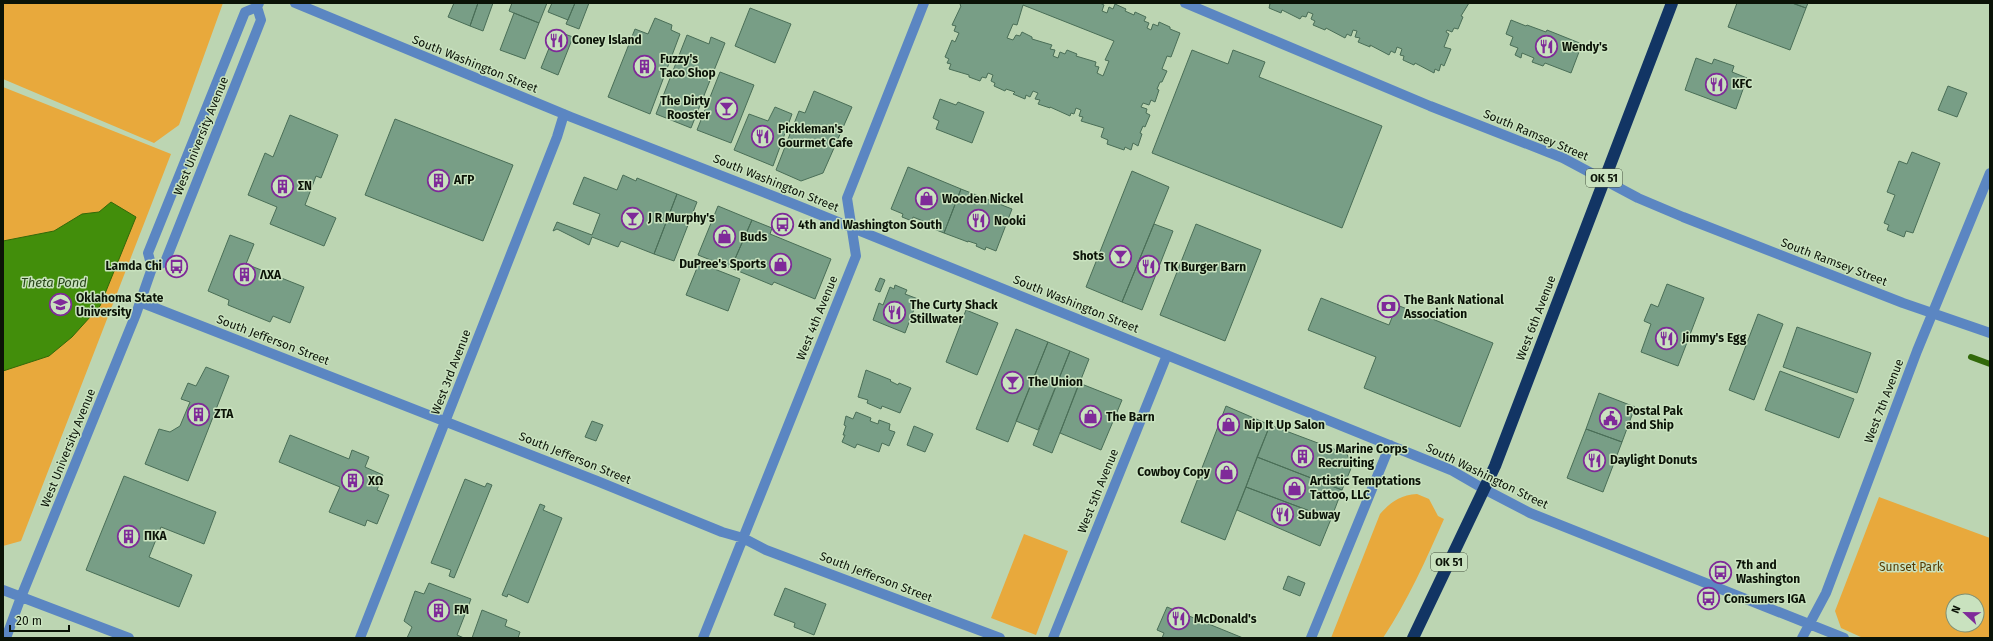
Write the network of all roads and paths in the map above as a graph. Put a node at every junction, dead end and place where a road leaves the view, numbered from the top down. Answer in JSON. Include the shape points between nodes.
{"nodes":[{"id":1,"x":295,"y":3,"type":"edge"},
{"id":2,"x":924,"y":3,"type":"edge"},
{"id":3,"x":1185,"y":3,"type":"edge"},
{"id":4,"x":1672,"y":3,"type":"edge"},
{"id":5,"x":258,"y":5,"type":"edge"},
{"id":6,"x":564,"y":114,"type":"junction"},
{"id":7,"x":1990,"y":172,"type":"edge"},
{"id":8,"x":1603,"y":179,"type":"junction"},
{"id":9,"x":851,"y":227,"type":"junction"},
{"id":10,"x":152,"y":268,"type":"junction"},
{"id":11,"x":140,"y":302,"type":"junction"},
{"id":12,"x":1932,"y":313,"type":"junction"},
{"id":13,"x":1990,"y":333,"type":"edge"},
{"id":14,"x":1167,"y":355,"type":"junction"},
{"id":15,"x":446,"y":422,"type":"junction"},
{"id":16,"x":1390,"y":445,"type":"junction"},
{"id":17,"x":1484,"y":489,"type":"junction"},
{"id":18,"x":743,"y":538,"type":"junction"},
{"id":19,"x":3,"y":590,"type":"edge"},
{"id":20,"x":21,"y":597,"type":"junction"},
{"id":21,"x":1809,"y":624,"type":"junction"},
{"id":22,"x":6,"y":638,"type":"edge"},
{"id":23,"x":129,"y":638,"type":"edge"},
{"id":24,"x":360,"y":638,"type":"edge"},
{"id":25,"x":703,"y":638,"type":"edge"},
{"id":26,"x":1000,"y":638,"type":"edge"},
{"id":27,"x":1053,"y":638,"type":"edge"},
{"id":28,"x":1311,"y":638,"type":"edge"},
{"id":29,"x":1413,"y":638,"type":"edge"},
{"id":30,"x":1802,"y":638,"type":"edge"},
{"id":31,"x":1844,"y":638,"type":"edge"}],
"edges":[{"from":1,"to":6,"type":"street","name":"South Washington Street"},
{"from":2,"to":9,"type":"street","name":"West 4th Avenue","via":[[847,198]]},
{"from":3,"to":8,"type":"street","name":"South Ramsey Street","via":[[1430,106],[1563,158]]},
{"from":4,"to":8,"type":"highway","name":"West 6th Avenue","number":"OK 51"},
{"from":5,"to":10,"type":"street","name":"West University Avenue","via":[[261,20],[165,262]]},
{"from":5,"to":10,"type":"street","name":"West University Avenue","via":[[245,12],[148,253]]},
{"from":6,"to":9,"type":"street","name":"South Washington Street"},
{"from":6,"to":15,"type":"street","name":"West 3rd Avenue"},
{"from":7,"to":12,"type":"street","name":"West 7th Avenue"},
{"from":8,"to":12,"type":"street","name":"South Ramsey Street","via":[[1683,218]]},
{"from":8,"to":17,"type":"highway","name":"West 6th Avenue","number":"OK 51"},
{"from":9,"to":14,"type":"street","name":"South Washington Street"},
{"from":9,"to":18,"type":"street","name":"West 4th Avenue","via":[[856,256]]},
{"from":10,"to":11,"type":"street","name":"West University Avenue"},
{"from":11,"to":15,"type":"street","name":"South Jefferson Street"},
{"from":11,"to":20,"type":"street","name":"West University Avenue"},
{"from":12,"to":13,"type":"street","name":"South Ramsey Street"},
{"from":12,"to":21,"type":"street","name":"West 7th Avenue","via":[[1826,593]]},
{"from":14,"to":16,"type":"street","name":"South Washington Street"},
{"from":14,"to":27,"type":"street","name":"West 5th Avenue"},
{"from":15,"to":18,"type":"street","name":"South Jefferson Street","via":[[722,532]]},
{"from":15,"to":24,"type":"street","name":"West 3rd Avenue"},
{"from":16,"to":17,"type":"street","name":"South Washington Street","via":[[1451,470]]},
{"from":16,"to":28,"type":"street"},
{"from":17,"to":21,"type":"street","name":"South Washington Street","via":[[1530,513]]},
{"from":17,"to":29,"type":"highway","name":"West 6th Avenue","number":"OK 51"},
{"from":18,"to":25,"type":"street","name":"West 4th Avenue"},
{"from":18,"to":26,"type":"street","name":"South Jefferson Street","via":[[766,550]]},
{"from":19,"to":20,"type":"street"},
{"from":20,"to":22,"type":"street","name":"West University Avenue"},
{"from":20,"to":23,"type":"street"},
{"from":21,"to":30,"type":"street","name":"West 7th Avenue"},
{"from":21,"to":31,"type":"street","name":"South Washington Street"}]}
